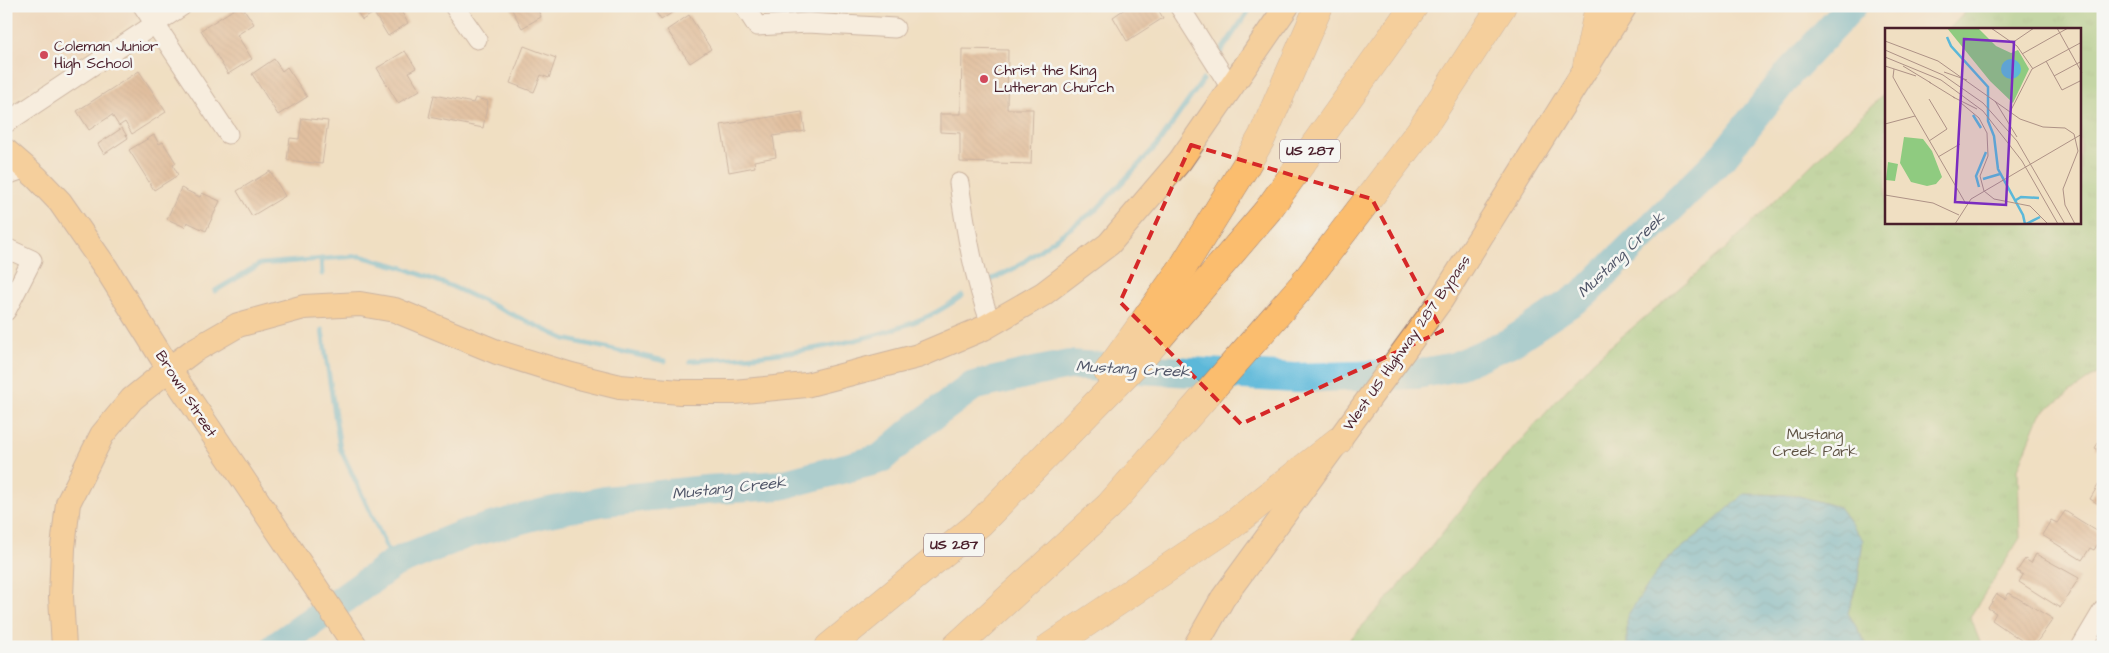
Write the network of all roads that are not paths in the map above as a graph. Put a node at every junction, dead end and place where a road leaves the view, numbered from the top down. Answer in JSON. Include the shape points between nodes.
{"nodes":[{"id":1,"x":143,"y":6,"type":"edge"},
{"id":2,"x":182,"y":6,"type":"edge"},
{"id":3,"x":454,"y":6,"type":"edge"},
{"id":4,"x":744,"y":6,"type":"edge"},
{"id":5,"x":1179,"y":6,"type":"edge"},
{"id":6,"x":1288,"y":6,"type":"edge"},
{"id":7,"x":1318,"y":6,"type":"edge"},
{"id":8,"x":1414,"y":6,"type":"edge"},
{"id":9,"x":1502,"y":6,"type":"edge"},
{"id":10,"x":1599,"y":6,"type":"edge"},
{"id":11,"x":1625,"y":6,"type":"edge"},
{"id":12,"x":155,"y":24,"type":"junction"},
{"id":13,"x":895,"y":28,"type":"dead end"},
{"id":14,"x":477,"y":39,"type":"dead end"},
{"id":15,"x":1587,"y":65,"type":"junction"},
{"id":16,"x":1231,"y":88,"type":"junction"},
{"id":17,"x":6,"y":123,"type":"edge"},
{"id":18,"x":228,"y":134,"type":"dead end"},
{"id":19,"x":6,"y":151,"type":"edge"},
{"id":20,"x":16,"y":172,"type":"edge"},
{"id":21,"x":959,"y":184,"type":"dead end"},
{"id":22,"x":9,"y":252,"type":"edge"},
{"id":23,"x":7,"y":306,"type":"edge"},
{"id":24,"x":991,"y":324,"type":"junction"},
{"id":25,"x":169,"y":369,"type":"junction"},
{"id":26,"x":1067,"y":432,"type":"junction"},
{"id":27,"x":1344,"y":434,"type":"junction"},
{"id":28,"x":2101,"y":619,"type":"edge"},
{"id":29,"x":1199,"y":645,"type":"edge"},
{"id":30,"x":64,"y":647,"type":"edge"},
{"id":31,"x":356,"y":647,"type":"edge"},
{"id":32,"x":830,"y":647,"type":"edge"},
{"id":33,"x":956,"y":647,"type":"edge"},
{"id":34,"x":1050,"y":647,"type":"edge"},
{"id":35,"x":2081,"y":647,"type":"edge"}],
"edges":[{"from":1,"to":12,"type":"street"},
{"from":2,"to":12,"type":"street"},
{"from":3,"to":14,"type":"street"},
{"from":4,"to":13,"type":"street","via":[[757,26],[808,23]]},
{"from":5,"to":16,"type":"street"},
{"from":6,"to":16,"type":"main road"},
{"from":7,"to":26,"type":"highway","via":[[1262,137],[1168,287]]},
{"from":8,"to":26,"type":"highway","number":"US 287","via":[[1268,210],[1146,353]]},
{"from":9,"to":33,"type":"highway","via":[[1423,127],[1302,286],[1109,506]]},
{"from":10,"to":15,"type":"highway"},
{"from":11,"to":15,"type":"main road","name":"West US Highway 287 Bypass"},
{"from":12,"to":17,"type":"street"},
{"from":12,"to":18,"type":"street"},
{"from":15,"to":27,"type":"main road","name":"West US Highway 287 Bypass","via":[[1441,300]]},
{"from":16,"to":24,"type":"main road","via":[[1180,161],[1109,244],[1043,294]]},
{"from":19,"to":20,"type":"main road","name":"Brown Street"},
{"from":20,"to":25,"type":"main road","name":"Brown Street","via":[[60,202]]},
{"from":21,"to":24,"type":"street","via":[[969,249],[980,296]]},
{"from":22,"to":23,"type":"street","via":[[32,260]]},
{"from":24,"to":25,"type":"main road","via":[[918,356],[806,385],[734,392],[680,392],[620,387],[571,375],[498,352],[395,310],[360,304],[304,306],[238,325],[193,350]]},
{"from":25,"to":30,"type":"main road","via":[[132,399],[102,435],[68,503],[62,577]]},
{"from":25,"to":31,"type":"main road","name":"Brown Street"},
{"from":26,"to":32,"type":"highway","number":"US 287","via":[[980,523]]},
{"from":27,"to":29,"type":"main road","name":"West US Highway 287 Bypass","via":[[1223,598]]},
{"from":27,"to":34,"type":"highway","via":[[1232,525]]},
{"from":28,"to":35,"type":"street"}]}
